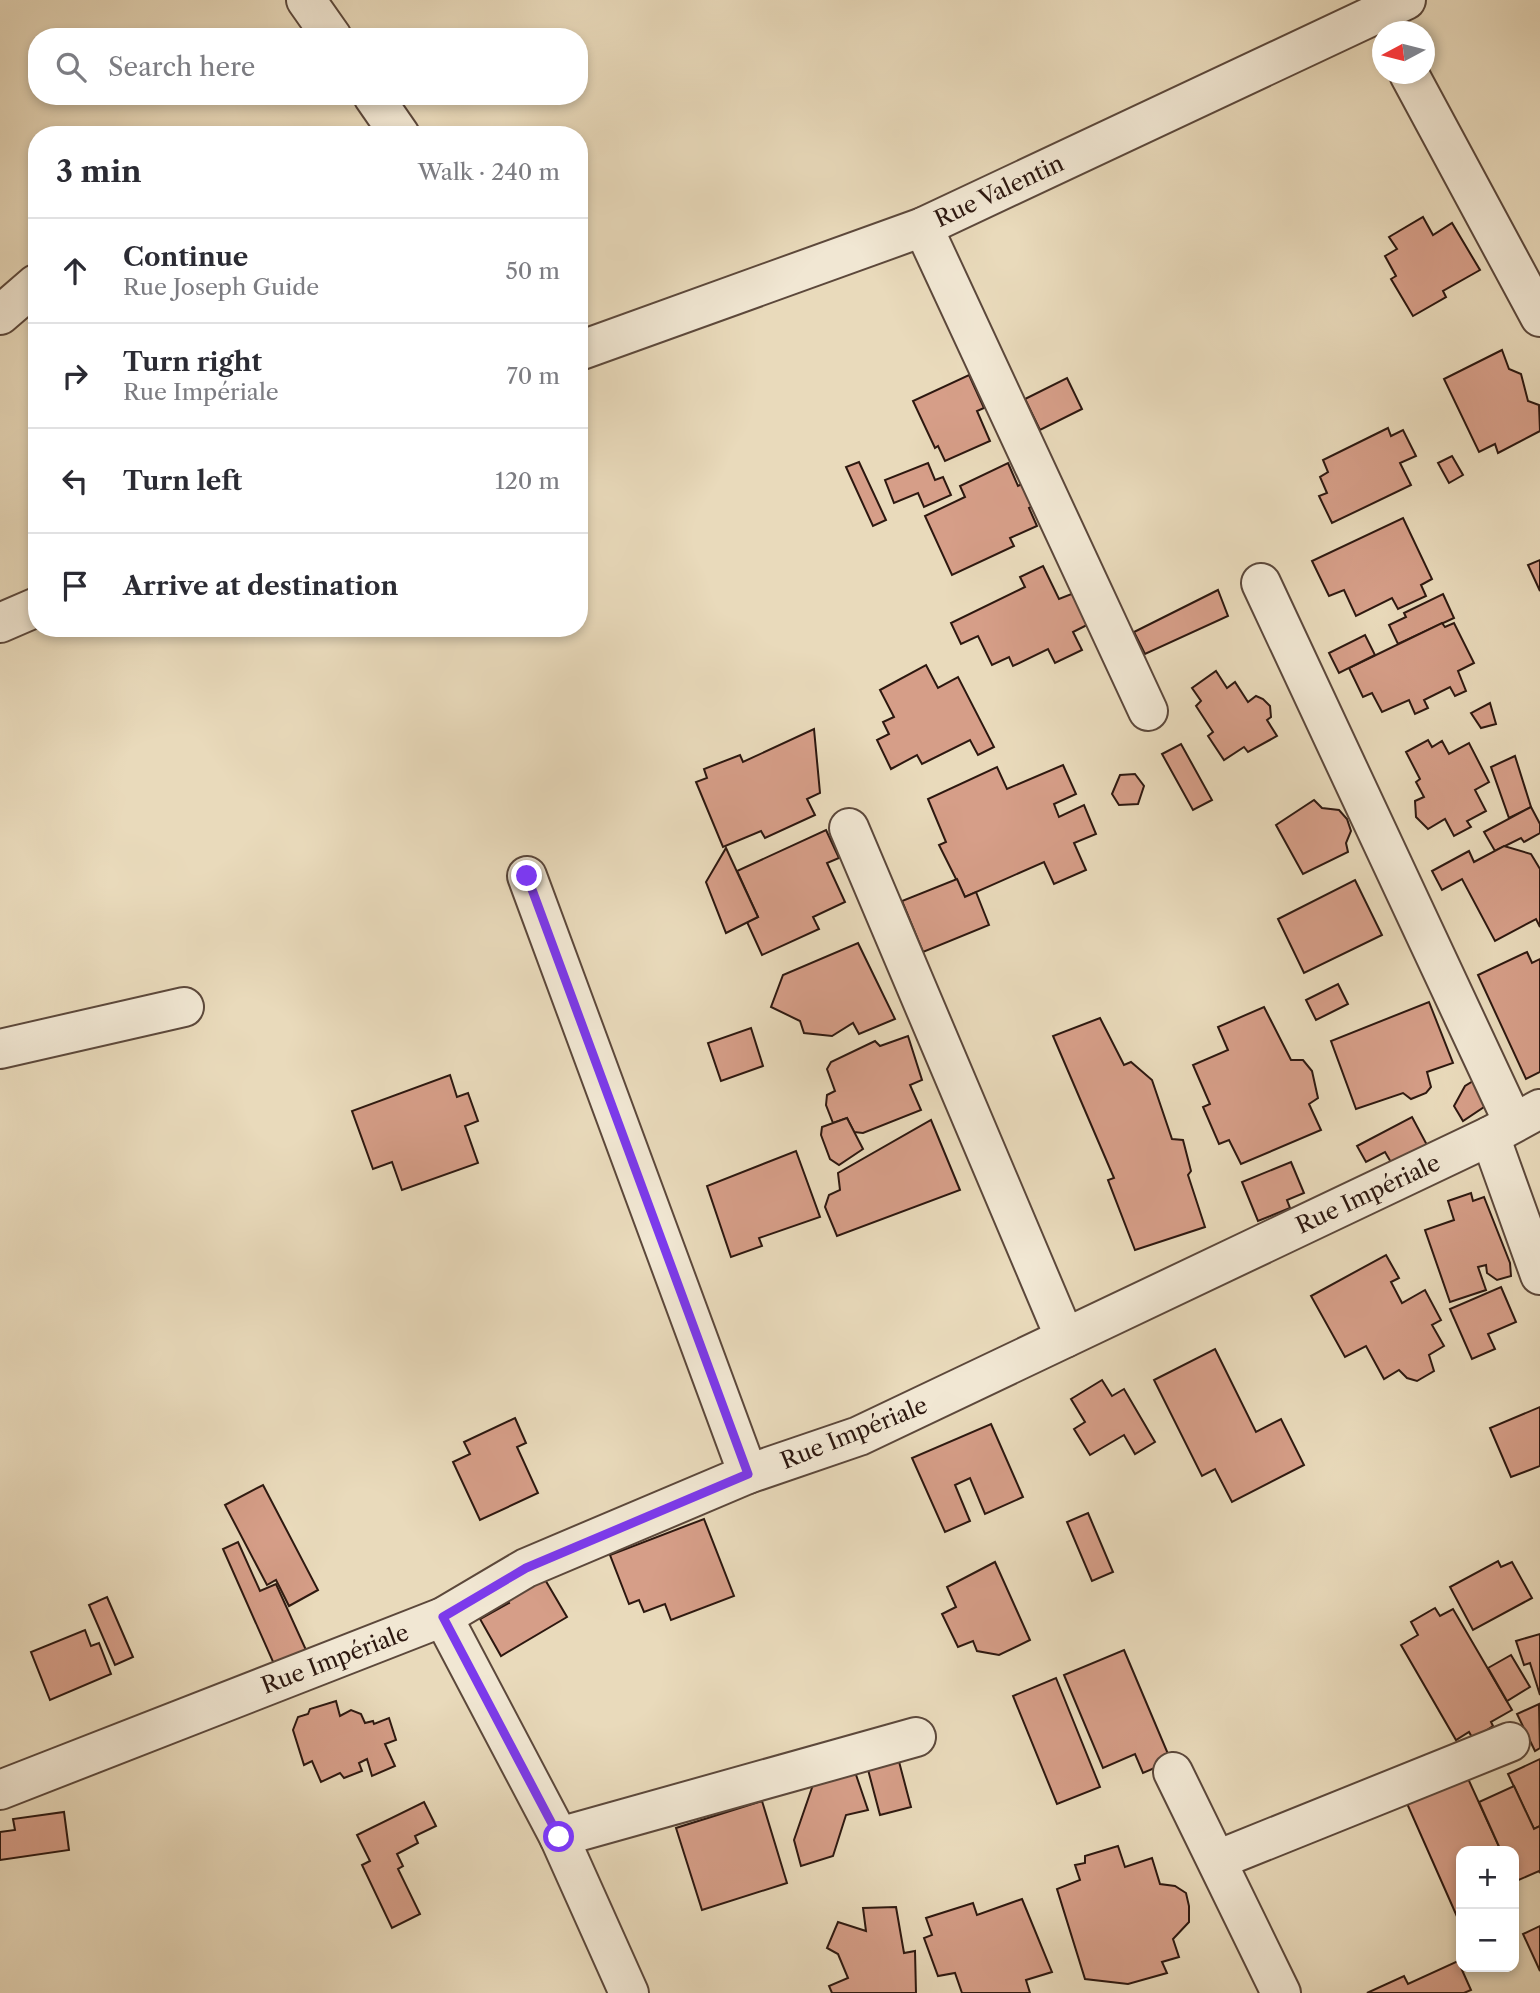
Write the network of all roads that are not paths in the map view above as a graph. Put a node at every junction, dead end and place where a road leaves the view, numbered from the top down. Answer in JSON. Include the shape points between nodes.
{"nodes":[{"id":1,"x":306,"y":0,"type":"edge"},
{"id":2,"x":1389,"y":15,"type":"edge"},
{"id":3,"x":326,"y":28,"type":"edge"},
{"id":4,"x":1414,"y":84,"type":"edge"},
{"id":5,"x":379,"y":105,"type":"edge"},
{"id":6,"x":394,"y":126,"type":"edge"},
{"id":7,"x":923,"y":227,"type":"junction"},
{"id":8,"x":28,"y":291,"type":"edge"},
{"id":9,"x":0,"y":315,"type":"edge"},
{"id":10,"x":1540,"y":317,"type":"edge"},
{"id":11,"x":588,"y":348,"type":"edge"},
{"id":12,"x":1261,"y":583,"type":"dead end"},
{"id":13,"x":28,"y":611,"type":"edge"},
{"id":14,"x":0,"y":622,"type":"edge"},
{"id":15,"x":1148,"y":711,"type":"dead end"},
{"id":16,"x":849,"y":828,"type":"dead end"},
{"id":17,"x":527,"y":876,"type":"dead end"},
{"id":18,"x":184,"y":1007,"type":"dead end"},
{"id":19,"x":0,"y":1049,"type":"edge"},
{"id":20,"x":1514,"y":1122,"type":"edge"},
{"id":21,"x":1540,"y":1275,"type":"edge"},
{"id":22,"x":1065,"y":1338,"type":"junction"},
{"id":23,"x":748,"y":1474,"type":"junction"},
{"id":24,"x":443,"y":1617,"type":"junction"},
{"id":25,"x":916,"y":1737,"type":"dead end"},
{"id":26,"x":1510,"y":1742,"type":"dead end"},
{"id":27,"x":1173,"y":1772,"type":"dead end"},
{"id":28,"x":2,"y":1782,"type":"edge"},
{"id":29,"x":559,"y":1837,"type":"junction"},
{"id":30,"x":1217,"y":1860,"type":"junction"},
{"id":31,"x":629,"y":1993,"type":"edge"},
{"id":32,"x":1282,"y":1993,"type":"edge"}],
"edges":[{"from":1,"to":3,"type":"street"},
{"from":2,"to":7,"type":"street","name":"Rue Valentin"},
{"from":4,"to":10,"type":"street"},
{"from":5,"to":6,"type":"street"},
{"from":7,"to":11,"type":"street","name":"Rue Valentin"},
{"from":7,"to":15,"type":"street"},
{"from":8,"to":9,"type":"street"},
{"from":12,"to":20,"type":"street"},
{"from":13,"to":14,"type":"street"},
{"from":16,"to":22,"type":"street"},
{"from":17,"to":23,"type":"street"},
{"from":18,"to":19,"type":"street"},
{"from":20,"to":21,"type":"street"},
{"from":20,"to":22,"type":"street","name":"Rue Impériale"},
{"from":22,"to":23,"type":"street","name":"Rue Impériale","via":[[859,1436]]},
{"from":23,"to":24,"type":"street","name":"Rue Impériale","via":[[526,1568]]},
{"from":24,"to":28,"type":"street","name":"Rue Impériale"},
{"from":24,"to":29,"type":"street"},
{"from":25,"to":29,"type":"street"},
{"from":26,"to":30,"type":"street"},
{"from":27,"to":30,"type":"street"},
{"from":29,"to":31,"type":"street"},
{"from":30,"to":32,"type":"street"}]}
